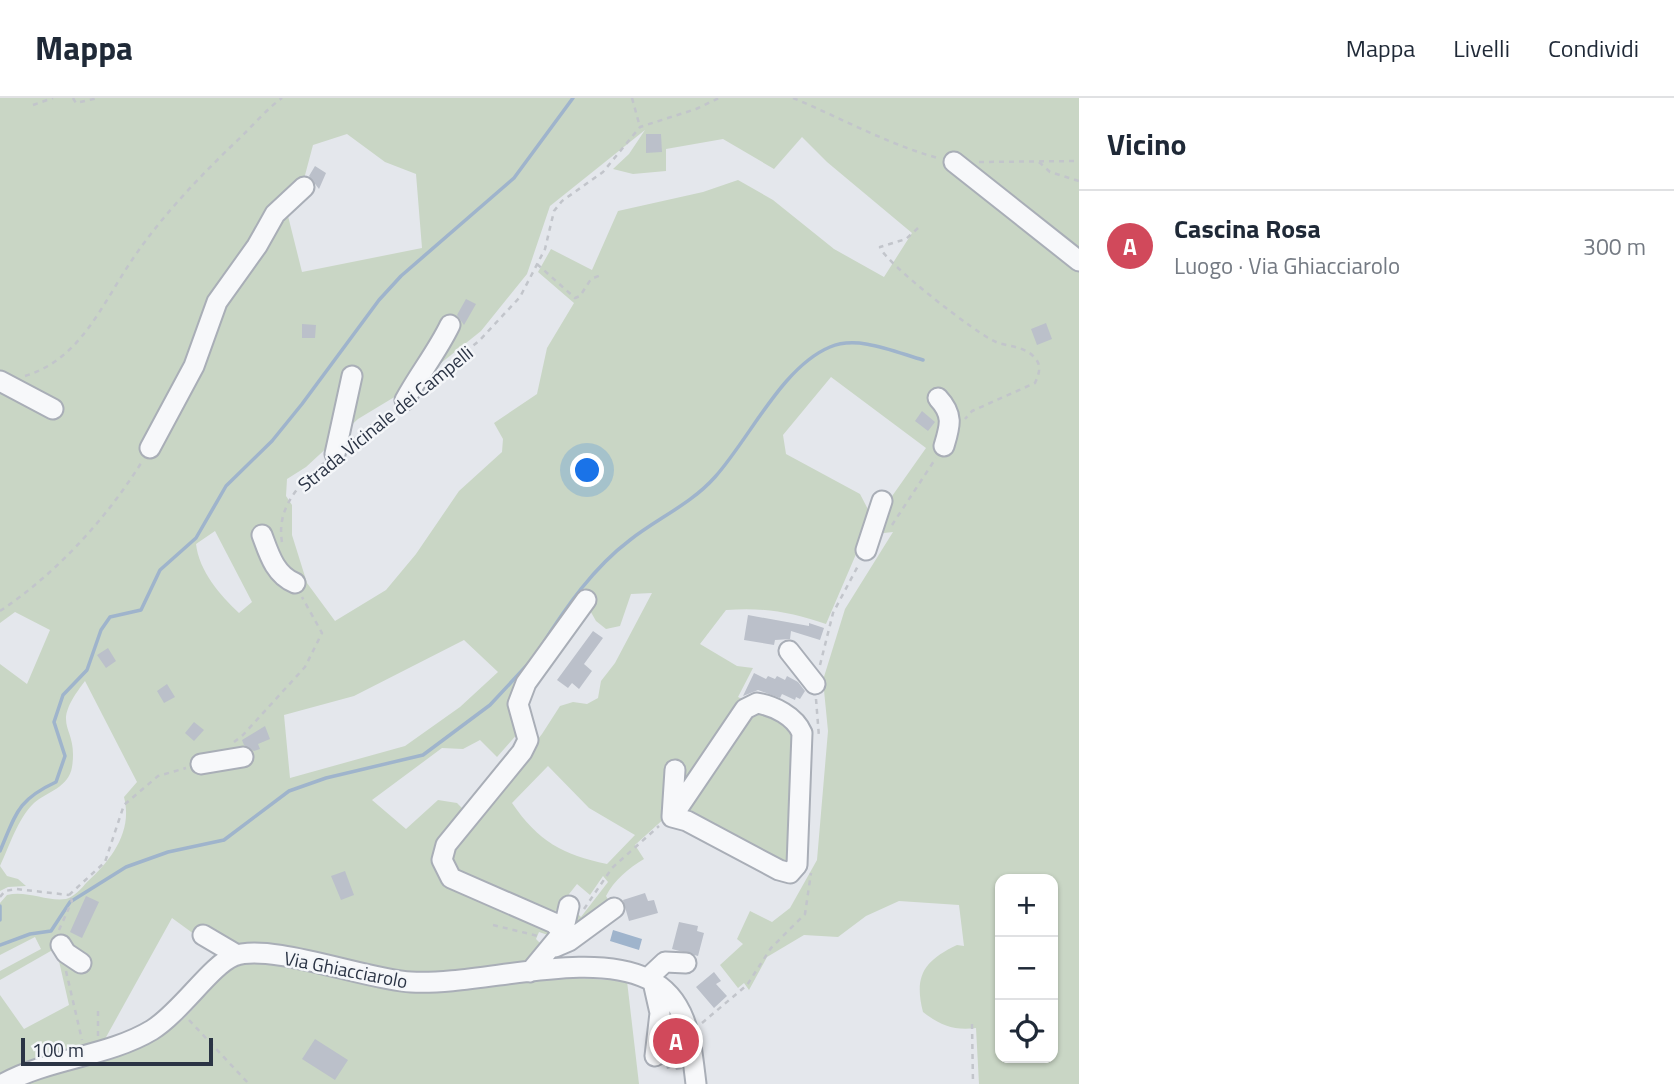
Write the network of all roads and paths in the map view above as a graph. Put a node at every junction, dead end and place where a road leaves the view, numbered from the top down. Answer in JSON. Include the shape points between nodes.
{"nodes":[{"id":1,"x":53,"y":98,"type":"edge"},
{"id":2,"x":74,"y":98,"type":"edge"},
{"id":3,"x":98,"y":98,"type":"edge"},
{"id":4,"x":282,"y":98,"type":"edge"},
{"id":5,"x":632,"y":98,"type":"edge"},
{"id":6,"x":719,"y":98,"type":"edge"},
{"id":7,"x":793,"y":98,"type":"edge"},
{"id":8,"x":33,"y":105,"type":"dead end"},
{"id":9,"x":640,"y":127,"type":"junction"},
{"id":10,"x":1079,"y":161,"type":"edge"},
{"id":11,"x":954,"y":162,"type":"junction"},
{"id":12,"x":1039,"y":162,"type":"junction"},
{"id":13,"x":1079,"y":181,"type":"edge"},
{"id":14,"x":304,"y":187,"type":"dead end"},
{"id":15,"x":918,"y":228,"type":"dead end"},
{"id":16,"x":1079,"y":261,"type":"edge"},
{"id":17,"x":537,"y":264,"type":"junction"},
{"id":18,"x":601,"y":275,"type":"dead end"},
{"id":19,"x":450,"y":325,"type":"dead end"},
{"id":20,"x":438,"y":374,"type":"dead end"},
{"id":21,"x":352,"y":376,"type":"dead end"},
{"id":22,"x":1,"y":382,"type":"edge"},
{"id":23,"x":938,"y":398,"type":"dead end"},
{"id":24,"x":405,"y":400,"type":"joint"},
{"id":25,"x":53,"y":409,"type":"dead end"},
{"id":26,"x":960,"y":425,"type":"dead end"},
{"id":27,"x":944,"y":446,"type":"joint"},
{"id":28,"x":150,"y":448,"type":"joint"},
{"id":29,"x":335,"y":454,"type":"junction"},
{"id":30,"x":882,"y":501,"type":"dead end"},
{"id":31,"x":891,"y":527,"type":"dead end"},
{"id":32,"x":262,"y":535,"type":"dead end"},
{"id":33,"x":283,"y":544,"type":"dead end"},
{"id":34,"x":866,"y":550,"type":"joint"},
{"id":35,"x":295,"y":583,"type":"joint"},
{"id":36,"x":586,"y":600,"type":"dead end"},
{"id":37,"x":0,"y":611,"type":"edge"},
{"id":38,"x":789,"y":651,"type":"dead end"},
{"id":39,"x":815,"y":684,"type":"junction"},
{"id":40,"x":538,"y":718,"type":"dead end"},
{"id":41,"x":528,"y":740,"type":"junction"},
{"id":42,"x":818,"y":747,"type":"dead end"},
{"id":43,"x":238,"y":750,"type":"joint"},
{"id":44,"x":201,"y":764,"type":"joint"},
{"id":45,"x":675,"y":770,"type":"dead end"},
{"id":46,"x":672,"y":817,"type":"junction"},
{"id":47,"x":811,"y":866,"type":"dead end"},
{"id":48,"x":69,"y":895,"type":"junction"},
{"id":49,"x":0,"y":897,"type":"edge"},
{"id":50,"x":569,"y":906,"type":"dead end"},
{"id":51,"x":614,"y":908,"type":"dead end"},
{"id":52,"x":493,"y":925,"type":"dead end"},
{"id":53,"x":563,"y":932,"type":"junction"},
{"id":54,"x":203,"y":934,"type":"dead end"},
{"id":55,"x":61,"y":945,"type":"junction"},
{"id":56,"x":550,"y":947,"type":"junction"},
{"id":57,"x":237,"y":955,"type":"junction"},
{"id":58,"x":81,"y":963,"type":"dead end"},
{"id":59,"x":687,"y":963,"type":"dead end"},
{"id":60,"x":530,"y":972,"type":"junction"},
{"id":61,"x":650,"y":980,"type":"junction"},
{"id":62,"x":180,"y":1009,"type":"junction"},
{"id":63,"x":99,"y":1011,"type":"dead end"},
{"id":64,"x":972,"y":1024,"type":"dead end"},
{"id":65,"x":689,"y":1027,"type":"junction"},
{"id":66,"x":94,"y":1051,"type":"junction"},
{"id":67,"x":655,"y":1056,"type":"dead end"},
{"id":68,"x":3,"y":1084,"type":"edge"},
{"id":69,"x":249,"y":1084,"type":"edge"},
{"id":70,"x":696,"y":1084,"type":"edge"},
{"id":71,"x":973,"y":1084,"type":"edge"}],
"edges":[{"from":1,"to":8,"type":"path"},
{"from":2,"to":3,"type":"path","via":[[76,103]]},
{"from":4,"to":22,"type":"path","via":[[166,216],[132,260],[96,320],[74,344],[54,362]]},
{"from":5,"to":9,"type":"path"},
{"from":6,"to":9,"type":"path"},
{"from":7,"to":11,"type":"path","via":[[898,147]]},
{"from":9,"to":17,"type":"path","name":"Strada Vicinale dei Campelli","via":[[603,172],[554,211]]},
{"from":10,"to":12,"type":"path"},
{"from":11,"to":12,"type":"path"},
{"from":11,"to":16,"type":"street"},
{"from":12,"to":13,"type":"path","via":[[1050,172]]},
{"from":14,"to":28,"type":"street","via":[[275,214],[217,302],[194,366]]},
{"from":15,"to":26,"type":"path","via":[[906,239],[880,247],[883,255],[994,342],[1023,350],[1038,362],[1040,373],[1035,383],[972,411]]},
{"from":17,"to":18,"type":"path","via":[[575,298],[591,279]]},
{"from":17,"to":20,"type":"path","name":"Strada Vicinale dei Campelli","via":[[520,297],[479,341]]},
{"from":19,"to":24,"type":"street"},
{"from":21,"to":29,"type":"street"},
{"from":22,"to":25,"type":"street"},
{"from":23,"to":27,"type":"street","via":[[951,419]]},
{"from":24,"to":29,"type":"path","name":"Strada Vicinale dei Campelli"},
{"from":27,"to":31,"type":"path"},
{"from":28,"to":37,"type":"path","via":[[124,490],[79,542],[27,593]]},
{"from":29,"to":33,"type":"path","name":"Strada Vicinale dei Campelli","via":[[298,484],[286,507]]},
{"from":30,"to":34,"type":"street"},
{"from":32,"to":35,"type":"street","via":[[271,561]]},
{"from":34,"to":39,"type":"path","via":[[833,613]]},
{"from":35,"to":43,"type":"path","via":[[322,633],[305,667],[243,735]]},
{"from":36,"to":41,"type":"street","via":[[526,683],[518,704]]},
{"from":38,"to":39,"type":"street"},
{"from":39,"to":42,"type":"path"},
{"from":40,"to":41,"type":"street"},
{"from":41,"to":53,"type":"street","via":[[446,845],[442,860],[451,878],[554,923]]},
{"from":43,"to":44,"type":"street"},
{"from":44,"to":48,"type":"path","via":[[158,776],[124,806],[105,862]]},
{"from":45,"to":46,"type":"street"},
{"from":46,"to":46,"type":"street","via":[[790,873],[797,865],[803,750],[798,724],[772,705],[757,703],[746,709]]},
{"from":46,"to":53,"type":"path","via":[[612,868],[580,916]]},
{"from":47,"to":65,"type":"path","via":[[805,914],[771,948],[747,985],[704,1023]]},
{"from":48,"to":49,"type":"path","via":[[16,889]]},
{"from":48,"to":55,"type":"path","via":[[72,901],[59,930]]},
{"from":50,"to":53,"type":"street"},
{"from":51,"to":56,"type":"street","via":[[569,942]]},
{"from":52,"to":56,"type":"path","via":[[538,935]]},
{"from":53,"to":56,"type":"street"},
{"from":54,"to":57,"type":"street"},
{"from":55,"to":58,"type":"street"},
{"from":55,"to":66,"type":"path","via":[[74,1015]]},
{"from":56,"to":60,"type":"street"},
{"from":57,"to":60,"type":"street","name":"Via Ghiacciarolo","via":[[278,955],[375,978],[413,982]]},
{"from":57,"to":62,"type":"street","via":[[220,965]]},
{"from":59,"to":61,"type":"street","via":[[665,962]]},
{"from":60,"to":61,"type":"street","name":"Via Ghiacciarolo","via":[[601,969]]},
{"from":61,"to":65,"type":"street","via":[[674,999]]},
{"from":61,"to":67,"type":"street","via":[[660,1013]]},
{"from":62,"to":66,"type":"street","via":[[131,1041]]},
{"from":62,"to":69,"type":"path"},
{"from":63,"to":66,"type":"path"},
{"from":64,"to":71,"type":"path"},
{"from":65,"to":70,"type":"street"},
{"from":66,"to":68,"type":"street"}]}
